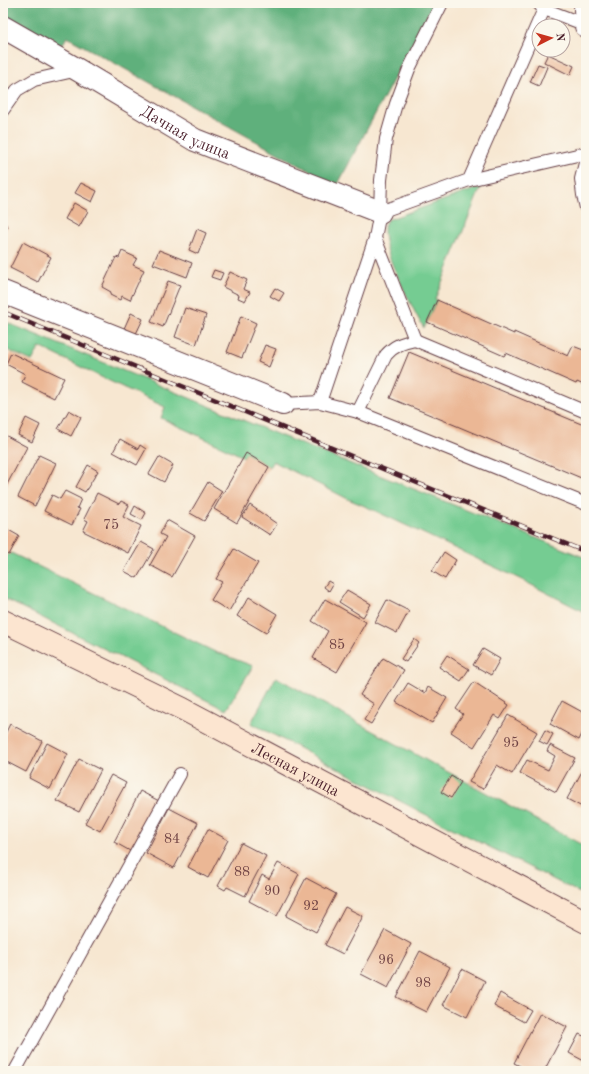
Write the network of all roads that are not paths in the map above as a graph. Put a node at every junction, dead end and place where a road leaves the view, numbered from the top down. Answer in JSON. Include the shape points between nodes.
{"nodes":[{"id":1,"x":442,"y":3,"type":"edge"},
{"id":2,"x":586,"y":3,"type":"edge"},
{"id":3,"x":541,"y":6,"type":"edge"},
{"id":4,"x":586,"y":25,"type":"edge"},
{"id":5,"x":3,"y":27,"type":"edge"},
{"id":6,"x":78,"y":70,"type":"junction"},
{"id":7,"x":3,"y":110,"type":"edge"},
{"id":8,"x":586,"y":153,"type":"edge"},
{"id":9,"x":586,"y":159,"type":"edge"},
{"id":10,"x":469,"y":180,"type":"junction"},
{"id":11,"x":586,"y":208,"type":"edge"},
{"id":12,"x":380,"y":212,"type":"junction"},
{"id":13,"x":375,"y":238,"type":"junction"},
{"id":14,"x":3,"y":292,"type":"edge"},
{"id":15,"x":415,"y":340,"type":"junction"},
{"id":16,"x":320,"y":402,"type":"junction"},
{"id":17,"x":283,"y":404,"type":"joint"},
{"id":18,"x":358,"y":412,"type":"junction"},
{"id":19,"x":586,"y":412,"type":"edge"},
{"id":20,"x":586,"y":504,"type":"edge"},
{"id":21,"x":3,"y":621,"type":"edge"},
{"id":22,"x":180,"y":774,"type":"dead end"},
{"id":23,"x":586,"y":922,"type":"edge"},
{"id":24,"x":15,"y":1071,"type":"edge"}],
"edges":[{"from":1,"to":12,"type":"lane","via":[[409,69],[396,104],[386,139]]},
{"from":2,"to":4,"type":"street"},
{"from":3,"to":4,"type":"lane"},
{"from":3,"to":10,"type":"lane"},
{"from":5,"to":6,"type":"street","name":"Дачная улица"},
{"from":6,"to":7,"type":"lane","via":[[34,80],[17,90]]},
{"from":6,"to":12,"type":"street","name":"Дачная улица","via":[[195,140]]},
{"from":8,"to":10,"type":"lane"},
{"from":9,"to":11,"type":"lane","via":[[581,179]]},
{"from":10,"to":12,"type":"lane"},
{"from":12,"to":13,"type":"lane"},
{"from":13,"to":15,"type":"lane"},
{"from":13,"to":16,"type":"lane"},
{"from":14,"to":17,"type":"street"},
{"from":15,"to":18,"type":"lane","via":[[398,345],[386,355]]},
{"from":15,"to":19,"type":"lane"},
{"from":16,"to":17,"type":"lane"},
{"from":16,"to":18,"type":"lane"},
{"from":18,"to":20,"type":"lane"},
{"from":21,"to":23,"type":"street","name":"Лесная улица","via":[[183,709]]},
{"from":22,"to":24,"type":"lane"}]}
